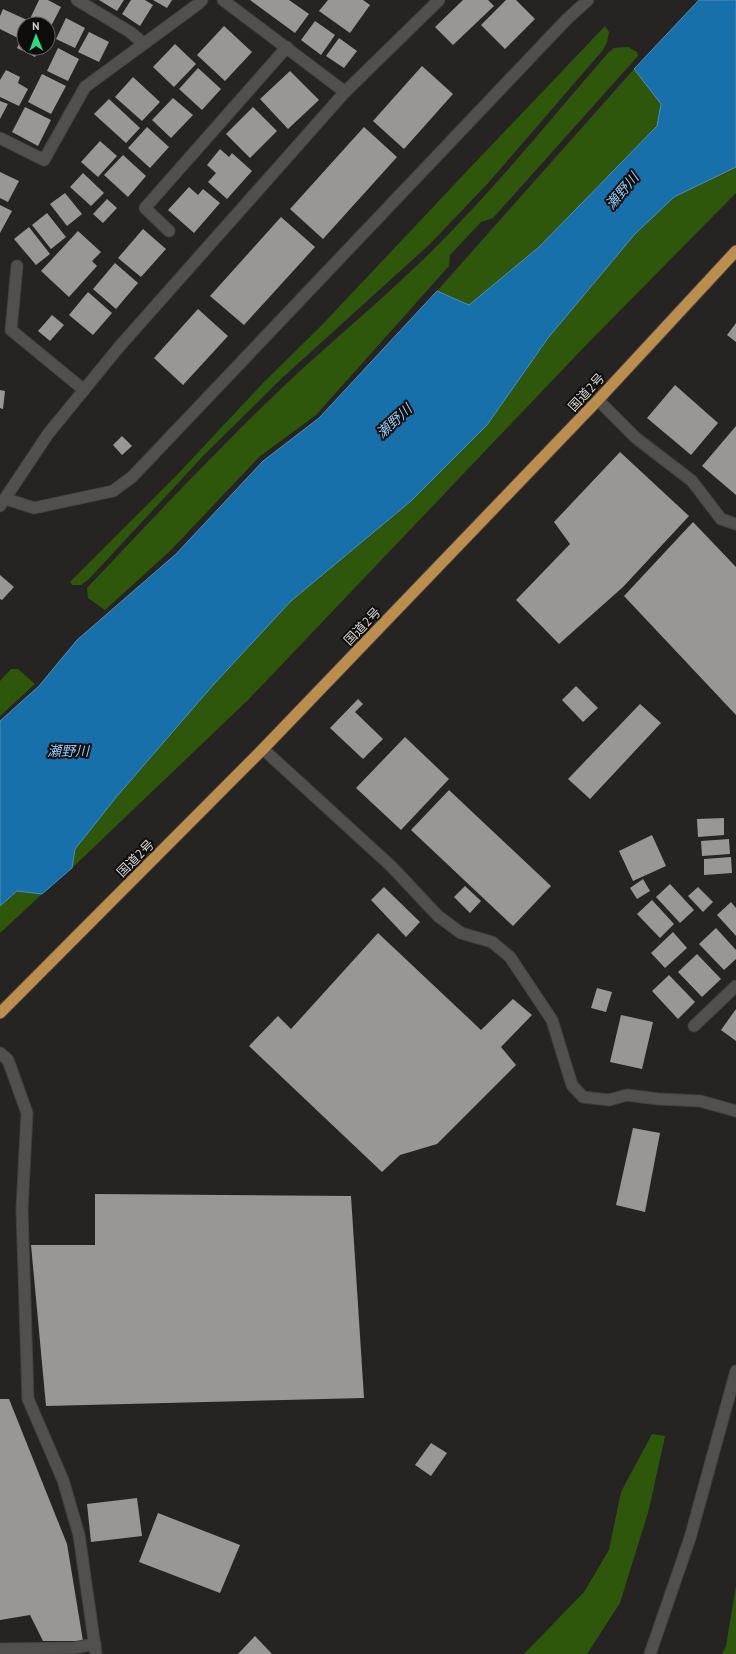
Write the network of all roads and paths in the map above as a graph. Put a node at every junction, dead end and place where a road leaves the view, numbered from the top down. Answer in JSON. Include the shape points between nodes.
{"nodes":[{"id":1,"x":77,"y":0,"type":"edge"},
{"id":2,"x":202,"y":0,"type":"edge"},
{"id":3,"x":223,"y":0,"type":"edge"},
{"id":4,"x":439,"y":0,"type":"edge"},
{"id":5,"x":588,"y":0,"type":"edge"},
{"id":6,"x":144,"y":44,"type":"junction"},
{"id":7,"x":286,"y":47,"type":"junction"},
{"id":8,"x":345,"y":92,"type":"junction"},
{"id":9,"x":0,"y":138,"type":"edge"},
{"id":10,"x":168,"y":231,"type":"dead end"},
{"id":11,"x":736,"y":251,"type":"edge"},
{"id":12,"x":17,"y":266,"type":"dead end"},
{"id":13,"x":84,"y":390,"type":"junction"},
{"id":14,"x":598,"y":400,"type":"junction"},
{"id":15,"x":3,"y":502,"type":"edge"},
{"id":16,"x":736,"y":524,"type":"edge"},
{"id":17,"x":263,"y":749,"type":"junction"},
{"id":18,"x":736,"y":986,"type":"edge"},
{"id":19,"x":0,"y":1013,"type":"edge"},
{"id":20,"x":694,"y":1026,"type":"dead end"},
{"id":21,"x":0,"y":1053,"type":"edge"},
{"id":22,"x":736,"y":1111,"type":"edge"},
{"id":23,"x":736,"y":1370,"type":"edge"},
{"id":24,"x":0,"y":1649,"type":"edge"},
{"id":25,"x":96,"y":1649,"type":"edge"},
{"id":26,"x":650,"y":1654,"type":"edge"}],
"edges":[{"from":1,"to":6,"type":"street","via":[[130,32]]},
{"from":2,"to":6,"type":"street"},
{"from":3,"to":7,"type":"street"},
{"from":4,"to":8,"type":"street"},
{"from":5,"to":15,"type":"street","via":[[567,19],[132,477],[113,491],[34,508]]},
{"from":6,"to":9,"type":"street","via":[[85,87],[44,160]]},
{"from":7,"to":8,"type":"street"},
{"from":7,"to":10,"type":"street","via":[[145,208]]},
{"from":8,"to":13,"type":"street","via":[[124,341]]},
{"from":11,"to":14,"type":"highway","name":"国道2号"},
{"from":12,"to":13,"type":"street","via":[[11,330]]},
{"from":13,"to":15,"type":"street","via":[[48,434]]},
{"from":14,"to":16,"type":"street","via":[[636,438],[692,481],[721,519]]},
{"from":14,"to":17,"type":"highway","name":"国道2号"},
{"from":17,"to":19,"type":"highway","name":"国道2号"},
{"from":17,"to":22,"type":"street","via":[[392,867],[438,916],[461,933],[492,942],[510,957],[552,1020],[572,1085],[583,1097],[609,1100],[626,1095],[700,1101]]},
{"from":18,"to":20,"type":"street"},
{"from":21,"to":25,"type":"street","via":[[8,1060],[27,1113],[22,1210],[28,1399],[63,1480],[79,1535]]},
{"from":23,"to":26,"type":"street","via":[[690,1538]]},
{"from":24,"to":25,"type":"street"}]}
